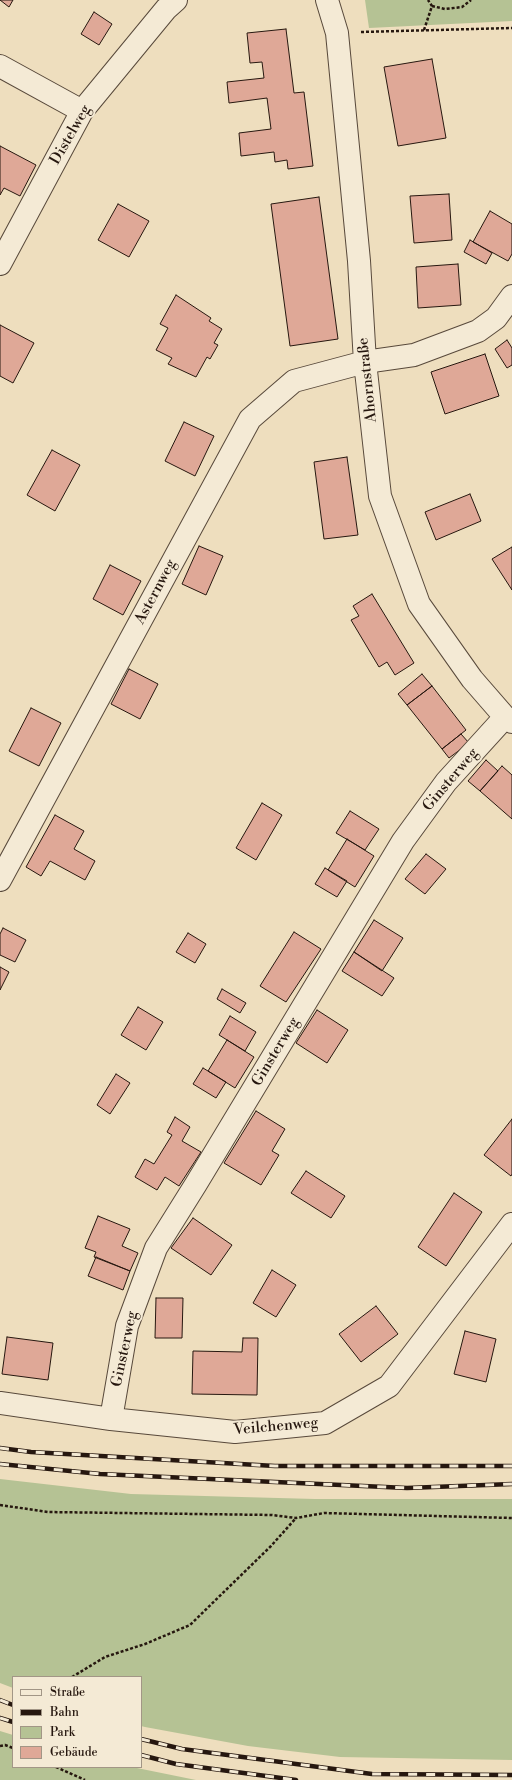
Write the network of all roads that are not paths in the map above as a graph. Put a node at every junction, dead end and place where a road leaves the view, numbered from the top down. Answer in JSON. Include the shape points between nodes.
{"nodes":[{"id":1,"x":176,"y":0,"type":"edge"},
{"id":2,"x":327,"y":0,"type":"edge"},
{"id":3,"x":0,"y":66,"type":"edge"},
{"id":4,"x":82,"y":111,"type":"junction"},
{"id":5,"x":0,"y":264,"type":"edge"},
{"id":6,"x":512,"y":296,"type":"edge"},
{"id":7,"x":365,"y":362,"type":"junction"},
{"id":8,"x":509,"y":719,"type":"edge"},
{"id":9,"x":0,"y":880,"type":"edge"},
{"id":10,"x":512,"y":1224,"type":"edge"},
{"id":11,"x":0,"y":1403,"type":"edge"},
{"id":12,"x":112,"y":1419,"type":"junction"}],
"edges":[{"from":1,"to":4,"type":"street","name":"Distelweg"},
{"from":2,"to":7,"type":"street","name":"Ahornstraße","via":[[337,32],[359,261]]},
{"from":3,"to":4,"type":"street"},
{"from":4,"to":5,"type":"street","name":"Distelweg"},
{"from":6,"to":7,"type":"street","name":"Asternweg","via":[[496,318],[473,334],[414,355]]},
{"from":7,"to":8,"type":"street","name":"Ahornstraße","via":[[380,496],[419,604],[472,679]]},
{"from":7,"to":9,"type":"street","name":"Asternweg","via":[[294,381],[250,419]]},
{"from":8,"to":12,"type":"street","name":"Ginsterweg","via":[[446,782],[403,840],[156,1248],[127,1326]]},
{"from":10,"to":12,"type":"street","name":"Veilchenweg","via":[[389,1386],[325,1423],[235,1432]]},
{"from":11,"to":12,"type":"street","name":"Veilchenweg"}]}
